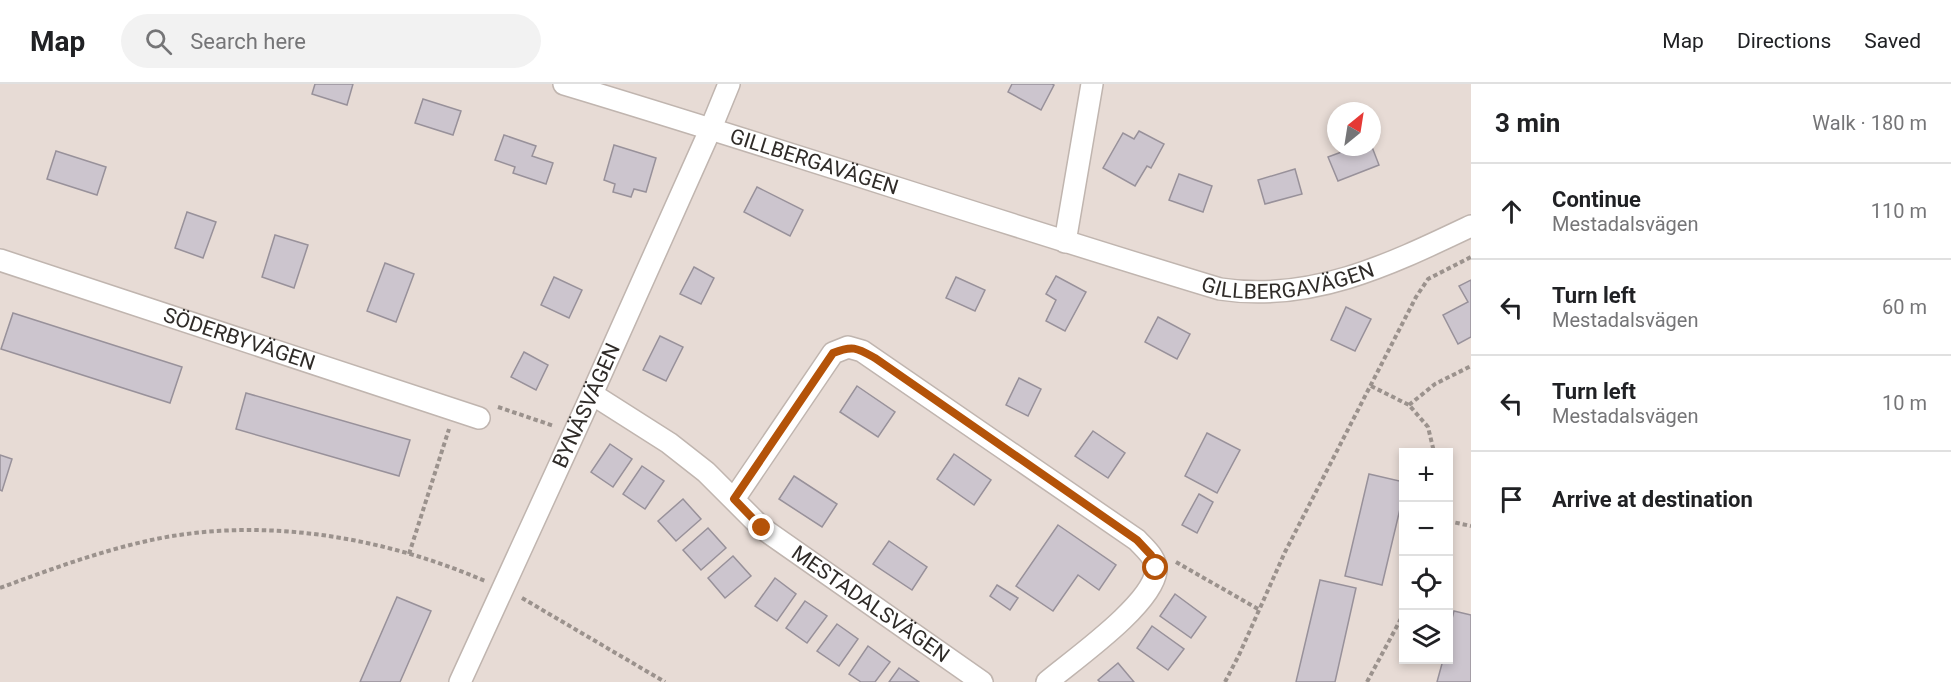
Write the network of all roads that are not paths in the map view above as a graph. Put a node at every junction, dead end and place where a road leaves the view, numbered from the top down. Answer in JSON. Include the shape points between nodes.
{"nodes":[{"id":1,"x":564,"y":84,"type":"edge"},
{"id":2,"x":729,"y":84,"type":"edge"},
{"id":3,"x":1092,"y":84,"type":"edge"},
{"id":4,"x":711,"y":128,"type":"junction"},
{"id":5,"x":1471,"y":226,"type":"edge"},
{"id":6,"x":1065,"y":242,"type":"junction"},
{"id":7,"x":0,"y":260,"type":"edge"},
{"id":8,"x":592,"y":394,"type":"junction"},
{"id":9,"x":479,"y":418,"type":"road end"},
{"id":10,"x":734,"y":499,"type":"junction"},
{"id":11,"x":460,"y":682,"type":"edge"},
{"id":12,"x":982,"y":682,"type":"edge"},
{"id":13,"x":1047,"y":682,"type":"edge"}],
"edges":[{"from":1,"to":4,"type":"street","name":"GILLBERGAVÄGEN"},
{"from":2,"to":4,"type":"street","name":"BYNÄSVÄGEN"},
{"from":3,"to":6,"type":"street"},
{"from":4,"to":6,"type":"street","name":"GILLBERGAVÄGEN"},
{"from":4,"to":8,"type":"street","name":"BYNÄSVÄGEN"},
{"from":5,"to":6,"type":"street","name":"GILLBERGAVÄGEN","via":[[1353,277],[1273,293],[1220,289]]},
{"from":7,"to":9,"type":"street","name":"SÖDERBYVÄGEN"},
{"from":8,"to":10,"type":"street","name":"MESTADALSVÄGEN","via":[[669,443]]},
{"from":8,"to":11,"type":"street","name":"BYNÄSVÄGEN"},
{"from":10,"to":12,"type":"street","name":"MESTADALSVÄGEN","via":[[762,528]]},
{"from":10,"to":13,"type":"street","via":[[833,353],[848,347],[875,358],[1137,540],[1151,555],[1156,568],[1153,582],[1142,598],[1116,626]]}]}
